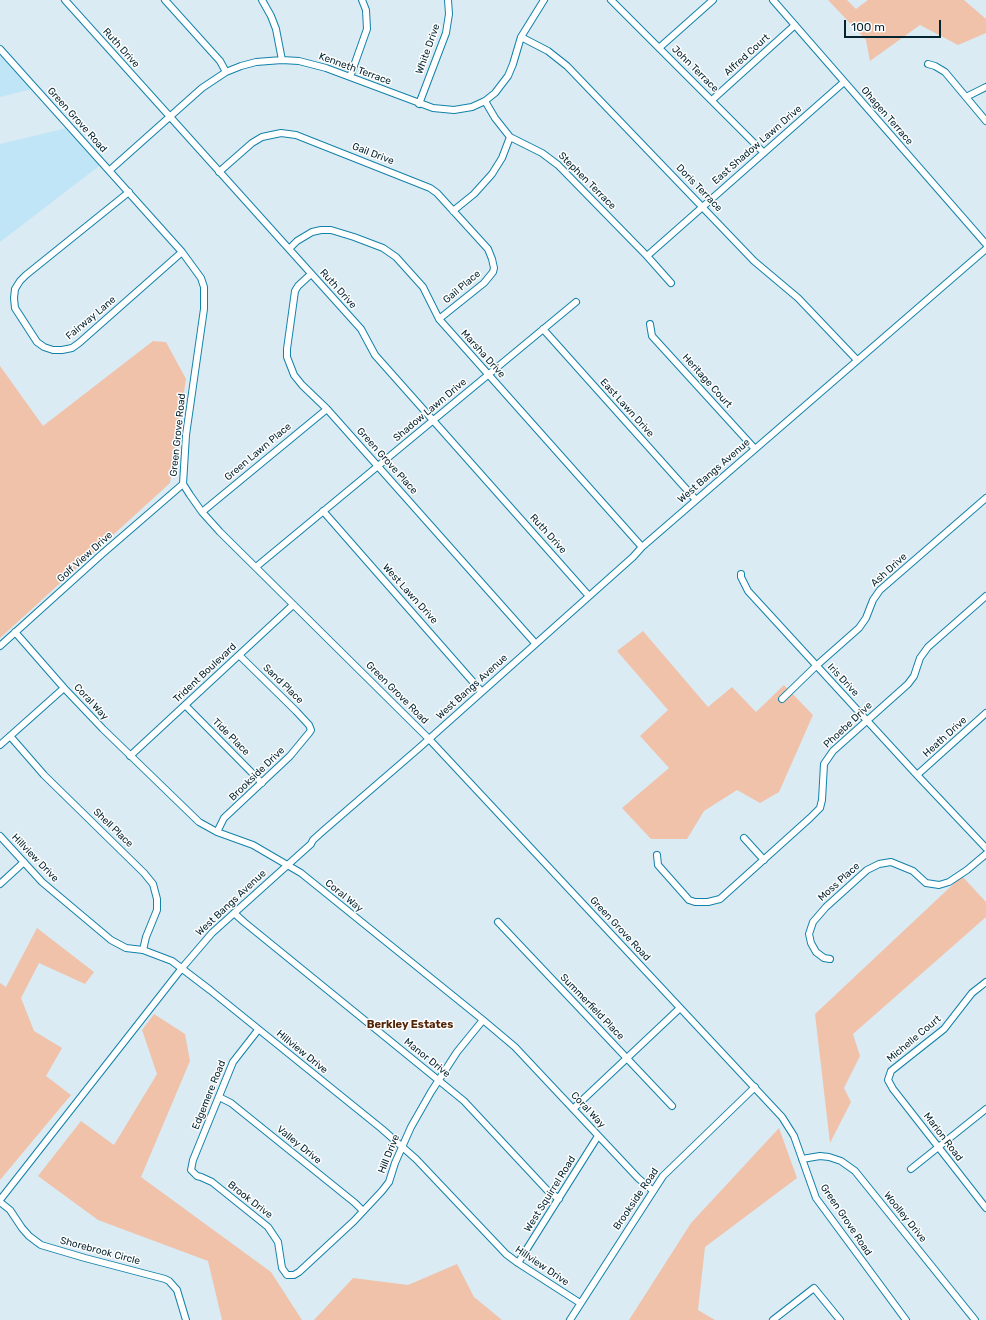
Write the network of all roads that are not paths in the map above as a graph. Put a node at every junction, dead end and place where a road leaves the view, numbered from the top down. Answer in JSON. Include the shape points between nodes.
{"nodes":[{"id":1,"x":65,"y":0,"type":"edge"},
{"id":2,"x":164,"y":0,"type":"edge"},
{"id":3,"x":262,"y":0,"type":"edge"},
{"id":4,"x":362,"y":0,"type":"edge"},
{"id":5,"x":448,"y":0,"type":"edge"},
{"id":6,"x":544,"y":0,"type":"edge"},
{"id":7,"x":611,"y":0,"type":"edge"},
{"id":8,"x":713,"y":0,"type":"edge"},
{"id":9,"x":773,"y":0,"type":"edge"},
{"id":10,"x":795,"y":25,"type":"junction"},
{"id":11,"x":521,"y":37,"type":"junction"},
{"id":12,"x":659,"y":48,"type":"junction"},
{"id":13,"x":0,"y":49,"type":"edge"},
{"id":14,"x":282,"y":60,"type":"junction"},
{"id":15,"x":928,"y":64,"type":"dead end"},
{"id":16,"x":226,"y":72,"type":"junction"},
{"id":17,"x":350,"y":77,"type":"junction"},
{"id":18,"x":844,"y":82,"type":"junction"},
{"id":19,"x":986,"y":87,"type":"edge"},
{"id":20,"x":966,"y":97,"type":"junction"},
{"id":21,"x":712,"y":100,"type":"junction"},
{"id":22,"x":485,"y":101,"type":"junction"},
{"id":23,"x":419,"y":104,"type":"junction"},
{"id":24,"x":170,"y":116,"type":"junction"},
{"id":25,"x":986,"y":121,"type":"edge"},
{"id":26,"x":510,"y":137,"type":"junction"},
{"id":27,"x":764,"y":152,"type":"junction"},
{"id":28,"x":110,"y":170,"type":"junction"},
{"id":29,"x":219,"y":172,"type":"junction"},
{"id":30,"x":129,"y":192,"type":"junction"},
{"id":31,"x":702,"y":207,"type":"junction"},
{"id":32,"x":453,"y":210,"type":"junction"},
{"id":33,"x":986,"y":244,"type":"edge"},
{"id":34,"x":289,"y":249,"type":"junction"},
{"id":35,"x":986,"y":249,"type":"edge"},
{"id":36,"x":182,"y":252,"type":"junction"},
{"id":37,"x":647,"y":256,"type":"junction"},
{"id":38,"x":494,"y":268,"type":"joint"},
{"id":39,"x":311,"y":274,"type":"junction"},
{"id":40,"x":671,"y":283,"type":"dead end"},
{"id":41,"x":576,"y":302,"type":"dead end"},
{"id":42,"x":439,"y":319,"type":"junction"},
{"id":43,"x":650,"y":324,"type":"dead end"},
{"id":44,"x":543,"y":329,"type":"junction"},
{"id":45,"x":857,"y":360,"type":"junction"},
{"id":46,"x":488,"y":374,"type":"junction"},
{"id":47,"x":327,"y":409,"type":"junction"},
{"id":48,"x":433,"y":420,"type":"junction"},
{"id":49,"x":754,"y":449,"type":"junction"},
{"id":50,"x":378,"y":466,"type":"junction"},
{"id":51,"x":184,"y":484,"type":"junction"},
{"id":52,"x":986,"y":498,"type":"edge"},
{"id":53,"x":696,"y":500,"type":"junction"},
{"id":54,"x":323,"y":511,"type":"junction"},
{"id":55,"x":202,"y":512,"type":"junction"},
{"id":56,"x":642,"y":547,"type":"junction"},
{"id":57,"x":256,"y":567,"type":"junction"},
{"id":58,"x":741,"y":574,"type":"dead end"},
{"id":59,"x":589,"y":596,"type":"junction"},
{"id":60,"x":986,"y":596,"type":"edge"},
{"id":61,"x":293,"y":605,"type":"junction"},
{"id":62,"x":16,"y":632,"type":"junction"},
{"id":63,"x":535,"y":643,"type":"junction"},
{"id":64,"x":0,"y":646,"type":"edge"},
{"id":65,"x":239,"y":655,"type":"junction"},
{"id":66,"x":816,"y":666,"type":"junction"},
{"id":67,"x":64,"y":688,"type":"junction"},
{"id":68,"x":481,"y":691,"type":"junction"},
{"id":69,"x":782,"y":699,"type":"dead end"},
{"id":70,"x":185,"y":705,"type":"junction"},
{"id":71,"x":986,"y":713,"type":"edge"},
{"id":72,"x":867,"y":720,"type":"junction"},
{"id":73,"x":310,"y":730,"type":"joint"},
{"id":74,"x":10,"y":736,"type":"junction"},
{"id":75,"x":429,"y":739,"type":"junction"},
{"id":76,"x":0,"y":745,"type":"edge"},
{"id":77,"x":130,"y":756,"type":"junction"},
{"id":78,"x":917,"y":775,"type":"junction"},
{"id":79,"x":262,"y":783,"type":"junction"},
{"id":80,"x":217,"y":832,"type":"junction"},
{"id":81,"x":0,"y":836,"type":"edge"},
{"id":82,"x":744,"y":838,"type":"dead end"},
{"id":83,"x":986,"y":848,"type":"edge"},
{"id":84,"x":986,"y":854,"type":"edge"},
{"id":85,"x":657,"y":855,"type":"dead end"},
{"id":86,"x":764,"y":860,"type":"junction"},
{"id":87,"x":24,"y":862,"type":"junction"},
{"id":88,"x":287,"y":865,"type":"junction"},
{"id":89,"x":0,"y":884,"type":"edge"},
{"id":90,"x":234,"y":913,"type":"junction"},
{"id":91,"x":498,"y":922,"type":"dead end"},
{"id":92,"x":143,"y":950,"type":"junction"},
{"id":93,"x":830,"y":959,"type":"dead end"},
{"id":94,"x":182,"y":968,"type":"junction"},
{"id":95,"x":986,"y":982,"type":"edge"},
{"id":96,"x":680,"y":1008,"type":"junction"},
{"id":97,"x":483,"y":1020,"type":"junction"},
{"id":98,"x":258,"y":1030,"type":"junction"},
{"id":99,"x":627,"y":1058,"type":"junction"},
{"id":100,"x":888,"y":1077,"type":"joint"},
{"id":101,"x":438,"y":1080,"type":"junction"},
{"id":102,"x":755,"y":1087,"type":"junction"},
{"id":103,"x":219,"y":1097,"type":"junction"},
{"id":104,"x":672,"y":1106,"type":"dead end"},
{"id":105,"x":573,"y":1109,"type":"junction"},
{"id":106,"x":986,"y":1109,"type":"edge"},
{"id":107,"x":598,"y":1136,"type":"junction"},
{"id":108,"x":403,"y":1146,"type":"junction"},
{"id":109,"x":938,"y":1147,"type":"junction"},
{"id":110,"x":802,"y":1159,"type":"junction"},
{"id":111,"x":911,"y":1168,"type":"dead end"},
{"id":112,"x":193,"y":1173,"type":"joint"},
{"id":113,"x":652,"y":1190,"type":"junction"},
{"id":114,"x":559,"y":1199,"type":"junction"},
{"id":115,"x":0,"y":1201,"type":"edge"},
{"id":116,"x":986,"y":1208,"type":"edge"},
{"id":117,"x":363,"y":1211,"type":"junction"},
{"id":118,"x":518,"y":1263,"type":"junction"},
{"id":119,"x":290,"y":1275,"type":"joint"},
{"id":120,"x":580,"y":1303,"type":"junction"},
{"id":121,"x":186,"y":1320,"type":"edge"},
{"id":122,"x":570,"y":1320,"type":"edge"},
{"id":123,"x":773,"y":1320,"type":"edge"},
{"id":124,"x":840,"y":1320,"type":"edge"},
{"id":125,"x":906,"y":1320,"type":"edge"},
{"id":126,"x":975,"y":1320,"type":"edge"}],
"edges":[{"from":1,"to":24,"type":"street","name":"Ruth Drive"},
{"from":2,"to":16,"type":"street","via":[[220,61]]},
{"from":3,"to":14,"type":"street","via":[[276,29]]},
{"from":4,"to":17,"type":"street","via":[[367,16],[367,29]]},
{"from":5,"to":23,"type":"street","name":"White Drive","via":[[446,33]]},
{"from":6,"to":11,"type":"street","name":"Kenneth Terrace"},
{"from":7,"to":12,"type":"street","name":"John Terrace"},
{"from":8,"to":12,"type":"street"},
{"from":9,"to":10,"type":"street","name":"Ohagen Terrace"},
{"from":10,"to":18,"type":"street","name":"Ohagen Terrace"},
{"from":10,"to":21,"type":"street","name":"Alfred Court"},
{"from":11,"to":22,"type":"street","name":"Kenneth Terrace","via":[[508,76]]},
{"from":11,"to":31,"type":"street","name":"Doris Terrace","via":[[548,51],[567,66]]},
{"from":12,"to":21,"type":"street","name":"John Terrace"},
{"from":13,"to":28,"type":"street","name":"Green Grove Road"},
{"from":14,"to":16,"type":"street","name":"Kenneth Terrace","via":[[256,62]]},
{"from":14,"to":17,"type":"street","name":"Kenneth Terrace","via":[[315,64]]},
{"from":15,"to":20,"type":"street","via":[[943,70]]},
{"from":16,"to":24,"type":"street","name":"Kenneth Terrace","via":[[202,88]]},
{"from":17,"to":23,"type":"street","name":"Kenneth Terrace"},
{"from":18,"to":27,"type":"street","name":"East Shadow Lawn Drive"},
{"from":18,"to":33,"type":"street","name":"Ohagen Terrace"},
{"from":19,"to":20,"type":"street"},
{"from":20,"to":25,"type":"street"},
{"from":21,"to":27,"type":"street","name":"John Terrace"},
{"from":22,"to":23,"type":"street","name":"Kenneth Terrace","via":[[472,107],[454,110]]},
{"from":22,"to":26,"type":"street","name":"Stephen Terrace"},
{"from":24,"to":28,"type":"street","name":"Kenneth Terrace"},
{"from":24,"to":29,"type":"street","name":"Ruth Drive"},
{"from":26,"to":32,"type":"street","via":[[492,174],[474,194]]},
{"from":26,"to":37,"type":"street","name":"Stephen Terrace","via":[[558,164]]},
{"from":27,"to":31,"type":"street","name":"East Shadow Lawn Drive"},
{"from":28,"to":30,"type":"street","name":"Green Grove Road"},
{"from":29,"to":32,"type":"street","name":"Gail Drive","via":[[258,139],[275,134],[290,134],[424,184]]},
{"from":29,"to":34,"type":"street","name":"Ruth Drive"},
{"from":30,"to":36,"type":"street","name":"Green Grove Road"},
{"from":30,"to":36,"type":"street","name":"Fairway Lane","via":[[26,275],[15,289],[14,308],[37,342],[53,350],[72,348]]},
{"from":31,"to":37,"type":"street","name":"East Shadow Lawn Drive"},
{"from":31,"to":45,"type":"street","name":"Doris Terrace","via":[[754,261],[807,306]]},
{"from":32,"to":38,"type":"street","name":"Gail Drive","via":[[488,249]]},
{"from":34,"to":39,"type":"street","name":"Ruth Drive"},
{"from":34,"to":42,"type":"street","name":"Marsha Drive","via":[[304,236],[326,230],[338,231],[383,248],[396,257],[423,287]]},
{"from":35,"to":45,"type":"street","name":"West Bangs Avenue"},
{"from":36,"to":51,"type":"street","name":"Green Grove Road","via":[[201,278],[204,287],[202,332],[186,435]]},
{"from":37,"to":40,"type":"street","name":"Stephen Terrace"},
{"from":38,"to":42,"type":"street","name":"Gail Place","via":[[484,283]]},
{"from":39,"to":47,"type":"street","name":"Green Grove Place","via":[[295,291],[287,344],[288,357],[298,381]]},
{"from":39,"to":48,"type":"street","name":"Ruth Drive","via":[[361,329],[375,355]]},
{"from":41,"to":44,"type":"street","name":"Shadow Lawn Drive"},
{"from":42,"to":46,"type":"street","name":"Marsha Drive"},
{"from":43,"to":49,"type":"street","name":"Heritage Court","via":[[652,336]]},
{"from":44,"to":46,"type":"street","name":"Shadow Lawn Drive"},
{"from":44,"to":53,"type":"street","name":"East Lawn Drive"},
{"from":45,"to":49,"type":"street","name":"West Bangs Avenue"},
{"from":46,"to":48,"type":"street","name":"Shadow Lawn Drive"},
{"from":46,"to":56,"type":"street","name":"Marsha Drive"},
{"from":47,"to":50,"type":"street","name":"Green Grove Place"},
{"from":47,"to":55,"type":"street","name":"Green Lawn Place"},
{"from":48,"to":50,"type":"street","name":"Shadow Lawn Drive"},
{"from":48,"to":59,"type":"street","name":"Ruth Drive"},
{"from":49,"to":53,"type":"street","name":"West Bangs Avenue"},
{"from":50,"to":54,"type":"street","name":"Shadow Lawn Drive"},
{"from":50,"to":63,"type":"street","name":"Green Grove Place"},
{"from":51,"to":55,"type":"street","name":"Green Grove Road"},
{"from":51,"to":62,"type":"street","name":"Golf View Drive"},
{"from":52,"to":66,"type":"street","name":"Ash Drive","via":[[880,590],[859,628]]},
{"from":53,"to":56,"type":"street","name":"West Bangs Avenue"},
{"from":54,"to":57,"type":"street","name":"Shadow Lawn Drive"},
{"from":54,"to":68,"type":"street","name":"West Lawn Drive"},
{"from":55,"to":57,"type":"street","name":"Green Grove Road"},
{"from":56,"to":59,"type":"street","name":"West Bangs Avenue"},
{"from":57,"to":61,"type":"street","name":"Green Grove Road"},
{"from":58,"to":66,"type":"street","name":"Iris Drive","via":[[748,591]]},
{"from":59,"to":63,"type":"street","name":"West Bangs Avenue"},
{"from":60,"to":72,"type":"street","name":"Phoebe Drive","via":[[928,647],[920,658],[910,682]]},
{"from":61,"to":65,"type":"street","name":"Trident Boulevard"},
{"from":61,"to":75,"type":"street","name":"Green Grove Road"},
{"from":62,"to":64,"type":"street","name":"Golf View Drive"},
{"from":62,"to":67,"type":"street","name":"Coral Way"},
{"from":63,"to":68,"type":"street","name":"West Bangs Avenue"},
{"from":65,"to":70,"type":"street","name":"Trident Boulevard"},
{"from":65,"to":73,"type":"street","name":"Sand Place","via":[[309,725]]},
{"from":66,"to":69,"type":"street","name":"Ash Drive"},
{"from":66,"to":72,"type":"street","name":"Iris Drive"},
{"from":67,"to":74,"type":"street"},
{"from":67,"to":77,"type":"street","name":"Coral Way"},
{"from":68,"to":75,"type":"street","name":"West Bangs Avenue"},
{"from":70,"to":77,"type":"street","name":"Trident Boulevard"},
{"from":70,"to":79,"type":"street","name":"Tide Place"},
{"from":71,"to":78,"type":"street","name":"Heath Drive"},
{"from":72,"to":78,"type":"street","name":"Iris Drive"},
{"from":72,"to":86,"type":"street","name":"Phoebe Drive","via":[[826,760],[824,794],[820,808]]},
{"from":73,"to":79,"type":"street","name":"Brookside Drive","via":[[290,756]]},
{"from":74,"to":76,"type":"street"},
{"from":74,"to":92,"type":"street","name":"Shell Place","via":[[44,775],[153,884],[157,910]]},
{"from":75,"to":88,"type":"street","name":"West Bangs Avenue"},
{"from":75,"to":96,"type":"street","name":"Green Grove Road"},
{"from":77,"to":80,"type":"street","name":"Coral Way","via":[[199,822]]},
{"from":78,"to":83,"type":"street","name":"Iris Drive"},
{"from":79,"to":80,"type":"street","name":"Brookside Drive","via":[[224,818]]},
{"from":80,"to":88,"type":"street","name":"Coral Way","via":[[253,845]]},
{"from":81,"to":87,"type":"street","name":"Hillview Drive"},
{"from":82,"to":86,"type":"street"},
{"from":84,"to":93,"type":"street","name":"Moss Place","via":[[949,882],[938,885],[926,883],[913,871],[891,862],[867,870],[813,922],[809,934],[811,942],[816,952]]},
{"from":85,"to":86,"type":"street","name":"Phoebe Drive","via":[[658,865],[684,896],[689,900],[701,902],[720,899]]},
{"from":87,"to":89,"type":"street"},
{"from":87,"to":92,"type":"street","name":"Hillview Drive","via":[[42,882],[111,940],[126,948]]},
{"from":88,"to":90,"type":"street","name":"West Bangs Avenue"},
{"from":88,"to":97,"type":"street","name":"Coral Way","via":[[301,873]]},
{"from":90,"to":94,"type":"street","name":"West Bangs Avenue"},
{"from":90,"to":101,"type":"street","name":"Manor Drive"},
{"from":91,"to":99,"type":"street","name":"Summerfield Place"},
{"from":92,"to":94,"type":"street","name":"Hillview Drive","via":[[164,957]]},
{"from":94,"to":98,"type":"street","name":"Hillview Drive"},
{"from":94,"to":115,"type":"street","name":"West Bangs Avenue"},
{"from":95,"to":100,"type":"street","name":"Michelle Court","via":[[972,993],[944,1029],[891,1071]]},
{"from":96,"to":99,"type":"street"},
{"from":96,"to":102,"type":"street","name":"Green Grove Road"},
{"from":97,"to":101,"type":"street","name":"Hill Drive"},
{"from":97,"to":105,"type":"street","name":"Coral Way","via":[[515,1048]]},
{"from":98,"to":103,"type":"street","name":"Edgemere Road","via":[[235,1058]]},
{"from":98,"to":108,"type":"street","name":"Hillview Drive"},
{"from":99,"to":104,"type":"street","name":"Summerfield Place"},
{"from":99,"to":105,"type":"street"},
{"from":100,"to":109,"type":"street","name":"Marion Road","via":[[889,1084]]},
{"from":101,"to":108,"type":"street","name":"Hill Drive"},
{"from":101,"to":114,"type":"street","name":"Manor Drive","via":[[464,1101]]},
{"from":102,"to":110,"type":"street","name":"Green Grove Road","via":[[786,1122]]},
{"from":102,"to":113,"type":"street","name":"Brookside Road","via":[[670,1168]]},
{"from":103,"to":112,"type":"street","name":"Edgemere Road","via":[[193,1160]]},
{"from":103,"to":117,"type":"street","name":"Valley Drive","via":[[231,1103]]},
{"from":105,"to":107,"type":"street","name":"Coral Way"},
{"from":106,"to":109,"type":"street"},
{"from":107,"to":113,"type":"street","name":"Coral Way"},
{"from":107,"to":114,"type":"street","name":"West Squirrel Road"},
{"from":108,"to":117,"type":"street","name":"Hill Drive","via":[[389,1182]]},
{"from":108,"to":118,"type":"street","name":"Hillview Drive","via":[[506,1254]]},
{"from":109,"to":111,"type":"street"},
{"from":109,"to":116,"type":"street","name":"Marion Road"},
{"from":110,"to":125,"type":"street","name":"Green Grove Road","via":[[816,1198]]},
{"from":110,"to":126,"type":"street","name":"Woolley Drive","via":[[829,1157],[841,1161],[855,1171]]},
{"from":112,"to":119,"type":"street","name":"Brook Drive","via":[[212,1182],[268,1227],[278,1242],[282,1268]]},
{"from":113,"to":120,"type":"street","name":"Brookside Road"},
{"from":114,"to":118,"type":"street","name":"West Squirrel Road"},
{"from":115,"to":121,"type":"street","name":"Shorebrook Circle","via":[[29,1236],[41,1245],[170,1281],[177,1290]]},
{"from":117,"to":119,"type":"street","name":"Hill Drive","via":[[300,1272]]},
{"from":118,"to":120,"type":"street","name":"Hillview Drive"},
{"from":120,"to":122,"type":"street","name":"Brookside Road"},
{"from":123,"to":124,"type":"street","via":[[814,1288]]}]}
